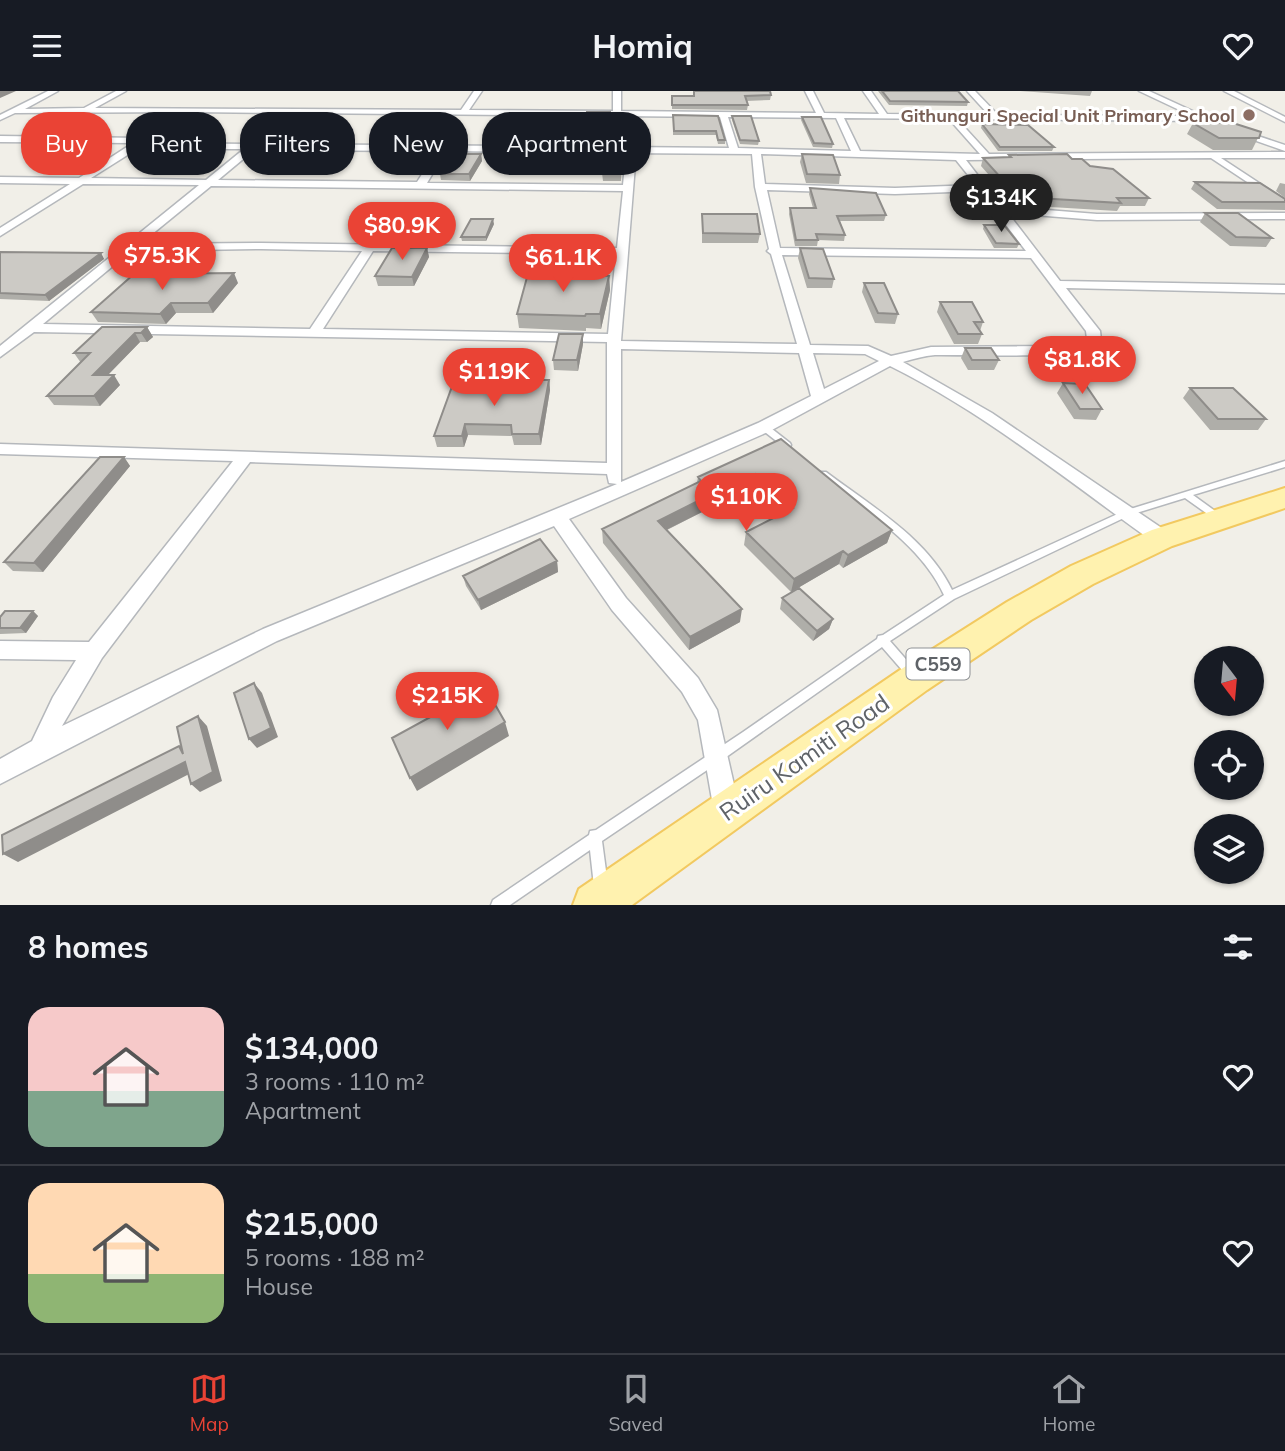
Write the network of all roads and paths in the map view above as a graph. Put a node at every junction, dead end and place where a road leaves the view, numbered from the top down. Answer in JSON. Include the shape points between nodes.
{"nodes":[{"id":1,"x":54,"y":91,"type":"edge"},
{"id":2,"x":122,"y":91,"type":"edge"},
{"id":3,"x":478,"y":91,"type":"edge"},
{"id":4,"x":617,"y":91,"type":"edge"},
{"id":5,"x":809,"y":91,"type":"edge"},
{"id":6,"x":867,"y":91,"type":"edge"},
{"id":7,"x":971,"y":91,"type":"edge"},
{"id":8,"x":1143,"y":91,"type":"edge"},
{"id":9,"x":1228,"y":91,"type":"edge"},
{"id":10,"x":83,"y":110,"type":"junction"},
{"id":11,"x":191,"y":110,"type":"junction"},
{"id":12,"x":14,"y":111,"type":"junction"},
{"id":13,"x":296,"y":111,"type":"joint"},
{"id":14,"x":79,"y":112,"type":"edge"},
{"id":15,"x":188,"y":112,"type":"edge"},
{"id":16,"x":464,"y":112,"type":"joint"},
{"id":17,"x":617,"y":112,"type":"edge"},
{"id":18,"x":651,"y":114,"type":"edge"},
{"id":19,"x":723,"y":115,"type":"junction"},
{"id":20,"x":821,"y":116,"type":"junction"},
{"id":21,"x":839,"y":116,"type":"junction"},
{"id":22,"x":885,"y":116,"type":"junction"},
{"id":23,"x":951,"y":117,"type":"junction"},
{"id":24,"x":996,"y":117,"type":"junction"},
{"id":25,"x":0,"y":118,"type":"edge"},
{"id":26,"x":1283,"y":118,"type":"edge"},
{"id":27,"x":1206,"y":119,"type":"junction"},
{"id":28,"x":1219,"y":124,"type":"edge"},
{"id":29,"x":1233,"y":129,"type":"edge"},
{"id":30,"x":0,"y":139,"type":"edge"},
{"id":31,"x":21,"y":139,"type":"edge"},
{"id":32,"x":1285,"y":148,"type":"edge"},
{"id":33,"x":733,"y":150,"type":"junction"},
{"id":34,"x":126,"y":151,"type":"edge"},
{"id":35,"x":651,"y":151,"type":"edge"},
{"id":36,"x":756,"y":151,"type":"junction"},
{"id":37,"x":857,"y":155,"type":"junction"},
{"id":38,"x":1285,"y":155,"type":"edge"},
{"id":39,"x":240,"y":156,"type":"edge"},
{"id":40,"x":959,"y":157,"type":"junction"},
{"id":41,"x":987,"y":157,"type":"junction"},
{"id":42,"x":1213,"y":157,"type":"junction"},
{"id":43,"x":427,"y":175,"type":"edge"},
{"id":44,"x":629,"y":175,"type":"edge"},
{"id":45,"x":0,"y":180,"type":"edge"},
{"id":46,"x":84,"y":180,"type":"junction"},
{"id":47,"x":207,"y":182,"type":"junction"},
{"id":48,"x":421,"y":184,"type":"junction"},
{"id":49,"x":760,"y":187,"type":"junction"},
{"id":50,"x":628,"y":188,"type":"junction"},
{"id":51,"x":983,"y":188,"type":"junction"},
{"id":52,"x":1285,"y":204,"type":"edge"},
{"id":53,"x":1004,"y":215,"type":"junction"},
{"id":54,"x":1285,"y":216,"type":"edge"},
{"id":55,"x":0,"y":233,"type":"edge"},
{"id":56,"x":128,"y":248,"type":"junction"},
{"id":57,"x":369,"y":248,"type":"junction"},
{"id":58,"x":622,"y":251,"type":"junction"},
{"id":59,"x":773,"y":251,"type":"junction"},
{"id":60,"x":1034,"y":255,"type":"junction"},
{"id":61,"x":1057,"y":284,"type":"junction"},
{"id":62,"x":1285,"y":289,"type":"edge"},
{"id":63,"x":25,"y":332,"type":"junction"},
{"id":64,"x":314,"y":333,"type":"junction"},
{"id":65,"x":0,"y":336,"type":"edge"},
{"id":66,"x":614,"y":342,"type":"junction"},
{"id":67,"x":805,"y":347,"type":"junction"},
{"id":68,"x":0,"y":353,"type":"edge"},
{"id":69,"x":892,"y":360,"type":"junction"},
{"id":70,"x":820,"y":400,"type":"junction"},
{"id":71,"x":764,"y":427,"type":"junction"},
{"id":72,"x":0,"y":449,"type":"edge"},
{"id":73,"x":796,"y":452,"type":"edge"},
{"id":74,"x":246,"y":456,"type":"junction"},
{"id":75,"x":1285,"y":464,"type":"edge"},
{"id":76,"x":615,"y":469,"type":"junction"},
{"id":77,"x":817,"y":469,"type":"edge"},
{"id":78,"x":614,"y":493,"type":"junction"},
{"id":79,"x":1185,"y":494,"type":"junction"},
{"id":80,"x":1285,"y":498,"type":"edge"},
{"id":81,"x":1127,"y":513,"type":"junction"},
{"id":82,"x":558,"y":517,"type":"junction"},
{"id":83,"x":1220,"y":519,"type":"junction"},
{"id":84,"x":1162,"y":538,"type":"junction"},
{"id":85,"x":950,"y":596,"type":"junction"},
{"id":86,"x":882,"y":639,"type":"junction"},
{"id":87,"x":0,"y":650,"type":"edge"},
{"id":88,"x":94,"y":652,"type":"junction"},
{"id":89,"x":915,"y":678,"type":"junction"},
{"id":90,"x":40,"y":749,"type":"junction"},
{"id":91,"x":718,"y":757,"type":"junction"},
{"id":92,"x":0,"y":772,"type":"edge"},
{"id":93,"x":727,"y":811,"type":"junction"},
{"id":94,"x":595,"y":836,"type":"junction"},
{"id":95,"x":599,"y":902,"type":"edge"},
{"id":96,"x":498,"y":905,"type":"edge"}],
"edges":[{"from":1,"to":12,"type":"street"},
{"from":2,"to":10,"type":"street"},
{"from":3,"to":16,"type":"street"},
{"from":4,"to":17,"type":"street"},
{"from":5,"to":20,"type":"street"},
{"from":6,"to":22,"type":"street"},
{"from":7,"to":24,"type":"street"},
{"from":8,"to":27,"type":"street"},
{"from":9,"to":26,"type":"street"},
{"from":10,"to":11,"type":"street"},
{"from":10,"to":12,"type":"street"},
{"from":10,"to":14,"type":"street"},
{"from":11,"to":13,"type":"street"},
{"from":11,"to":15,"type":"street"},
{"from":12,"to":25,"type":"street"},
{"from":13,"to":16,"type":"street"},
{"from":18,"to":19,"type":"street"},
{"from":19,"to":20,"type":"street"},
{"from":19,"to":33,"type":"street"},
{"from":20,"to":21,"type":"street"},
{"from":21,"to":22,"type":"street"},
{"from":21,"to":37,"type":"street"},
{"from":22,"to":23,"type":"street"},
{"from":23,"to":24,"type":"street"},
{"from":23,"to":41,"type":"street"},
{"from":24,"to":27,"type":"street"},
{"from":27,"to":28,"type":"street"},
{"from":29,"to":32,"type":"street"},
{"from":30,"to":31,"type":"street"},
{"from":33,"to":35,"type":"street"},
{"from":33,"to":36,"type":"street"},
{"from":34,"to":46,"type":"street"},
{"from":36,"to":37,"type":"street"},
{"from":36,"to":49,"type":"street"},
{"from":37,"to":40,"type":"street"},
{"from":38,"to":42,"type":"street"},
{"from":39,"to":47,"type":"street"},
{"from":40,"to":41,"type":"street"},
{"from":40,"to":51,"type":"street"},
{"from":41,"to":42,"type":"street"},
{"from":42,"to":52,"type":"street"},
{"from":43,"to":48,"type":"street"},
{"from":44,"to":50,"type":"street"},
{"from":45,"to":46,"type":"street"},
{"from":46,"to":47,"type":"street"},
{"from":46,"to":55,"type":"street"},
{"from":47,"to":48,"type":"street"},
{"from":47,"to":56,"type":"street"},
{"from":48,"to":50,"type":"street"},
{"from":49,"to":51,"type":"street"},
{"from":49,"to":59,"type":"street"},
{"from":50,"to":58,"type":"street"},
{"from":51,"to":53,"type":"street"},
{"from":53,"to":54,"type":"street"},
{"from":53,"to":60,"type":"street"},
{"from":56,"to":57,"type":"street"},
{"from":56,"to":63,"type":"street"},
{"from":57,"to":58,"type":"street"},
{"from":57,"to":64,"type":"street"},
{"from":58,"to":66,"type":"street"},
{"from":59,"to":60,"type":"street"},
{"from":59,"to":67,"type":"street"},
{"from":60,"to":61,"type":"street"},
{"from":61,"to":62,"type":"street"},
{"from":61,"to":69,"type":"street","via":[[1093,331],[1091,343],[1056,350],[931,351]]},
{"from":63,"to":64,"type":"street"},
{"from":63,"to":65,"type":"street"},
{"from":63,"to":68,"type":"street"},
{"from":64,"to":66,"type":"street"},
{"from":66,"to":67,"type":"street"},
{"from":66,"to":76,"type":"street"},
{"from":67,"to":69,"type":"street","via":[[858,348]]},
{"from":67,"to":70,"type":"street"},
{"from":69,"to":70,"type":"street"},
{"from":69,"to":81,"type":"street","via":[[986,416]]},
{"from":70,"to":71,"type":"street"},
{"from":71,"to":73,"type":"lane"},
{"from":71,"to":78,"type":"street"},
{"from":72,"to":74,"type":"street"},
{"from":74,"to":76,"type":"street"},
{"from":74,"to":88,"type":"street"},
{"from":75,"to":79,"type":"lane"},
{"from":76,"to":78,"type":"street"},
{"from":77,"to":85,"type":"lane","via":[[913,545],[938,572]]},
{"from":78,"to":82,"type":"street"},
{"from":79,"to":81,"type":"lane"},
{"from":79,"to":83,"type":"lane"},
{"from":80,"to":83,"type":"main road","name":"Ruiru Kamiti Road","number":"C559"},
{"from":81,"to":84,"type":"street"},
{"from":81,"to":85,"type":"lane"},
{"from":82,"to":90,"type":"street","via":[[270,635]]},
{"from":82,"to":91,"type":"street","via":[[619,604],[690,685],[709,718]]},
{"from":83,"to":84,"type":"main road","name":"Ruiru Kamiti Road","number":"C559"},
{"from":84,"to":89,"type":"main road","name":"Ruiru Kamiti Road","number":"C559","via":[[1082,575]]},
{"from":85,"to":86,"type":"lane"},
{"from":86,"to":89,"type":"lane"},
{"from":86,"to":91,"type":"lane"},
{"from":87,"to":88,"type":"street"},
{"from":88,"to":90,"type":"street","via":[[61,704]]},
{"from":89,"to":93,"type":"main road","name":"Ruiru Kamiti Road","number":"C559"},
{"from":90,"to":92,"type":"street"},
{"from":91,"to":93,"type":"street"},
{"from":91,"to":94,"type":"lane"},
{"from":93,"to":95,"type":"main road","name":"Ruiru Kamiti Road","number":"C559"},
{"from":94,"to":95,"type":"lane"},
{"from":94,"to":96,"type":"lane"}]}
